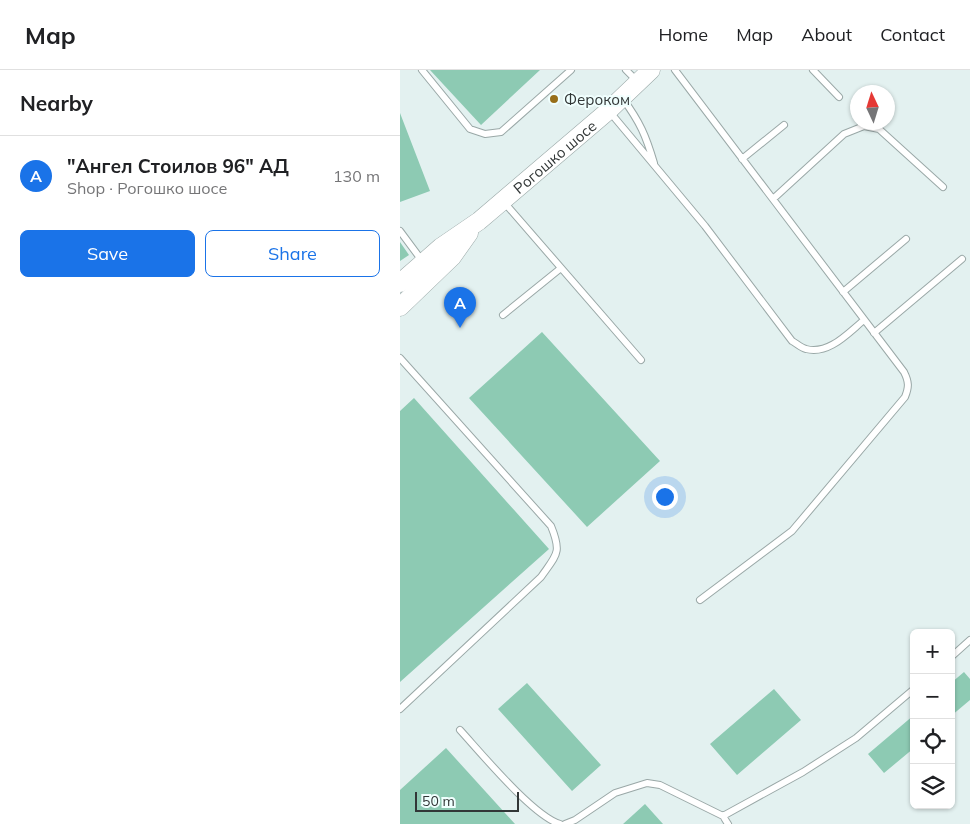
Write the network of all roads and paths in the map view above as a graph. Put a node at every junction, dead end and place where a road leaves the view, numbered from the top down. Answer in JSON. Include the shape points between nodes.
{"nodes":[{"id":1,"x":422,"y":70,"type":"edge"},
{"id":2,"x":571,"y":70,"type":"edge"},
{"id":3,"x":626,"y":70,"type":"edge"},
{"id":4,"x":651,"y":70,"type":"edge"},
{"id":5,"x":675,"y":70,"type":"edge"},
{"id":6,"x":813,"y":70,"type":"edge"},
{"id":7,"x":638,"y":83,"type":"junction"},
{"id":8,"x":839,"y":97,"type":"dead end"},
{"id":9,"x":622,"y":98,"type":"junction"},
{"id":10,"x":608,"y":110,"type":"junction"},
{"id":11,"x":784,"y":125,"type":"dead end"},
{"id":12,"x":742,"y":159,"type":"junction"},
{"id":13,"x":654,"y":166,"type":"junction"},
{"id":14,"x":943,"y":187,"type":"dead end"},
{"id":15,"x":773,"y":199,"type":"junction"},
{"id":16,"x":502,"y":200,"type":"junction"},
{"id":17,"x":478,"y":221,"type":"junction"},
{"id":18,"x":400,"y":231,"type":"edge"},
{"id":19,"x":906,"y":239,"type":"dead end"},
{"id":20,"x":962,"y":259,"type":"dead end"},
{"id":21,"x":424,"y":263,"type":"junction"},
{"id":22,"x":561,"y":268,"type":"junction"},
{"id":23,"x":400,"y":283,"type":"edge"},
{"id":24,"x":843,"y":292,"type":"junction"},
{"id":25,"x":400,"y":307,"type":"edge"},
{"id":26,"x":502,"y":315,"type":"dead end"},
{"id":27,"x":864,"y":320,"type":"junction"},
{"id":28,"x":874,"y":333,"type":"junction"},
{"id":29,"x":400,"y":358,"type":"edge"},
{"id":30,"x":641,"y":360,"type":"dead end"},
{"id":31,"x":700,"y":600,"type":"dead end"},
{"id":32,"x":970,"y":640,"type":"edge"},
{"id":33,"x":955,"y":653,"type":"edge"},
{"id":34,"x":910,"y":692,"type":"edge"},
{"id":35,"x":400,"y":709,"type":"edge"},
{"id":36,"x":460,"y":730,"type":"dead end"},
{"id":37,"x":723,"y":816,"type":"junction"},
{"id":38,"x":560,"y":824,"type":"edge"},
{"id":39,"x":565,"y":824,"type":"edge"},
{"id":40,"x":728,"y":824,"type":"edge"}],
"edges":[{"from":1,"to":2,"type":"lane","via":[[470,129],[485,134],[501,132]]},
{"from":3,"to":7,"type":"lane"},
{"from":4,"to":7,"type":"main road","name":"Рогошко шосе"},
{"from":5,"to":12,"type":"lane"},
{"from":6,"to":8,"type":"lane"},
{"from":7,"to":9,"type":"main road","name":"Рогошко шосе"},
{"from":9,"to":10,"type":"main road","name":"Рогошко шосе"},
{"from":9,"to":13,"type":"lane","via":[[638,121]]},
{"from":10,"to":13,"type":"lane"},
{"from":10,"to":16,"type":"main road","name":"Рогошко шосе"},
{"from":11,"to":12,"type":"lane"},
{"from":12,"to":15,"type":"lane"},
{"from":13,"to":27,"type":"lane","via":[[705,226],[792,341],[805,349],[819,350],[836,343]]},
{"from":14,"to":15,"type":"lane","via":[[879,129],[864,126],[844,134]]},
{"from":15,"to":24,"type":"lane"},
{"from":16,"to":17,"type":"main road","name":"Рогошко шосе"},
{"from":16,"to":22,"type":"lane"},
{"from":17,"to":21,"type":"main road","name":"Рогошко шосе"},
{"from":17,"to":25,"type":"main road","name":"Рогошко шосе","via":[[452,257]]},
{"from":18,"to":21,"type":"lane"},
{"from":19,"to":24,"type":"lane"},
{"from":20,"to":28,"type":"lane"},
{"from":21,"to":23,"type":"main road","name":"Рогошко шосе"},
{"from":22,"to":26,"type":"lane"},
{"from":22,"to":30,"type":"lane"},
{"from":24,"to":27,"type":"lane"},
{"from":27,"to":28,"type":"lane"},
{"from":28,"to":31,"type":"lane","via":[[904,372],[908,381],[905,397],[792,531]]},
{"from":29,"to":35,"type":"lane","via":[[551,526],[558,544],[555,558],[541,577]]},
{"from":32,"to":33,"type":"lane"},
{"from":34,"to":37,"type":"lane","via":[[856,738],[803,772]]},
{"from":36,"to":38,"type":"lane","via":[[519,794],[551,821]]},
{"from":37,"to":39,"type":"lane","via":[[660,785],[647,783],[615,793]]},
{"from":37,"to":40,"type":"lane"}]}
